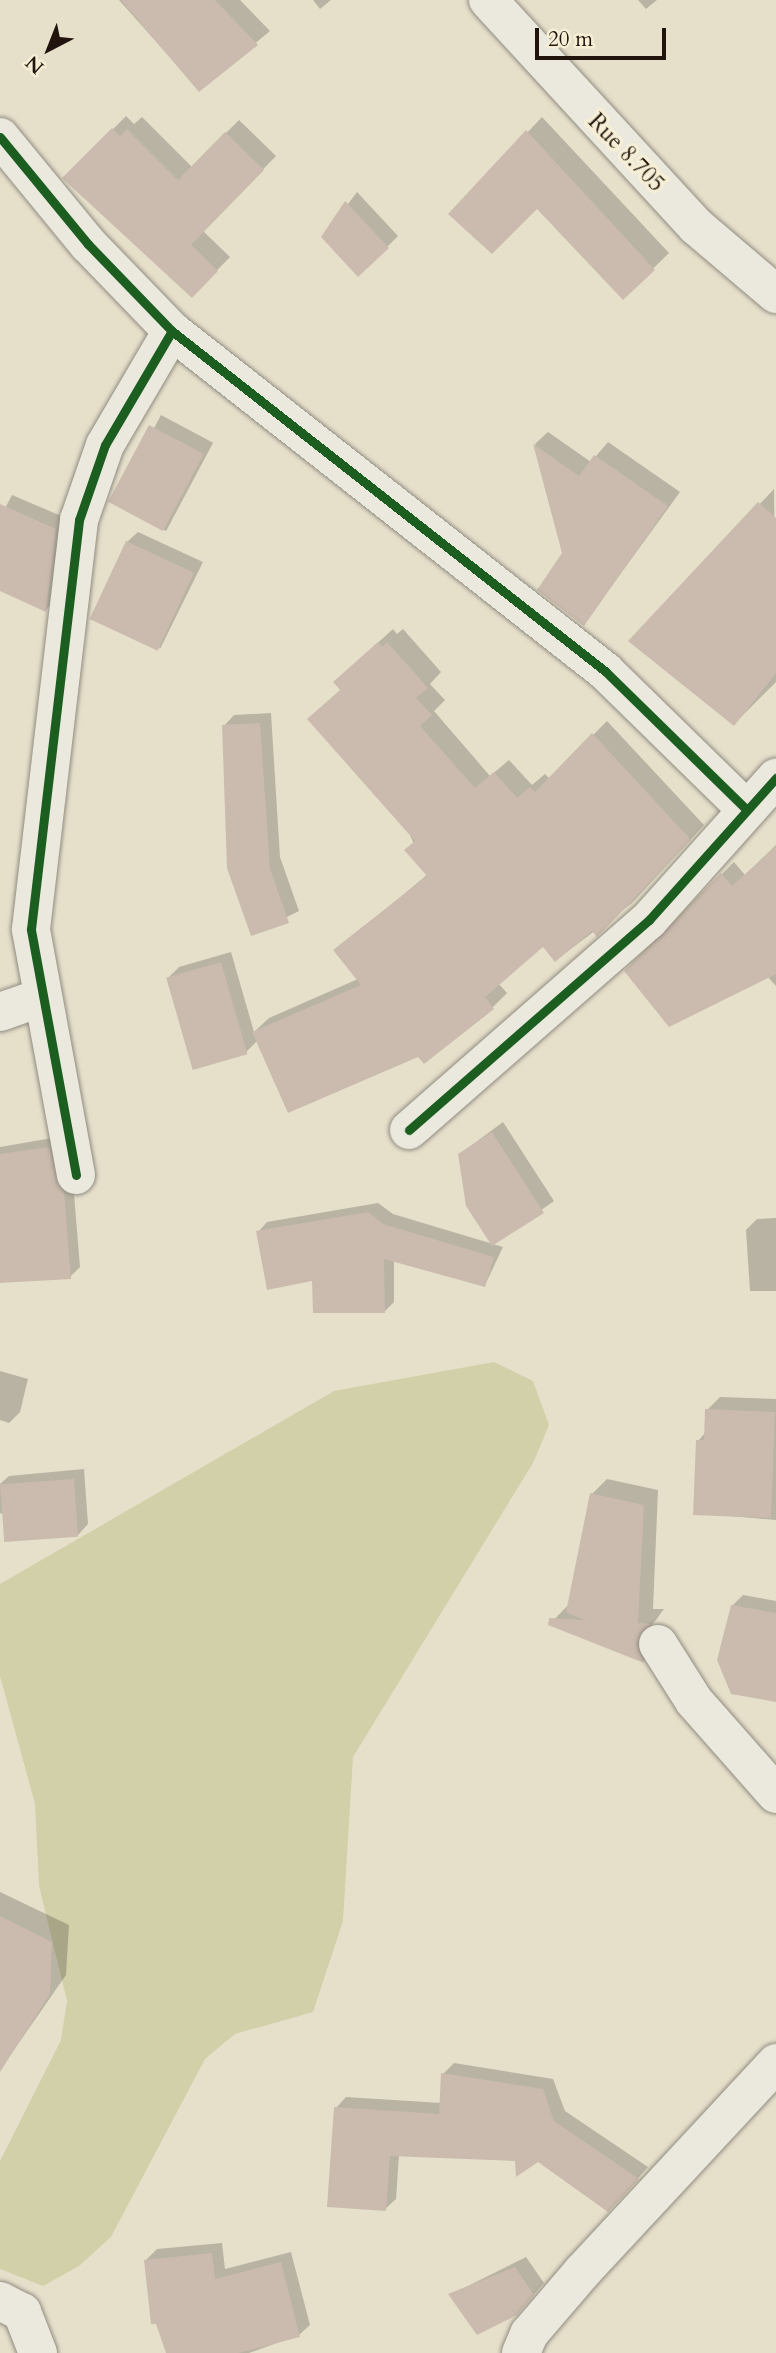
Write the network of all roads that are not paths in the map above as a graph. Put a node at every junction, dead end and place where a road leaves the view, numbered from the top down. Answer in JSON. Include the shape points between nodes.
{"nodes":[{"id":1,"x":488,"y":0,"type":"edge"},
{"id":2,"x":0,"y":137,"type":"edge"},
{"id":3,"x":776,"y":294,"type":"edge"},
{"id":4,"x":172,"y":331,"type":"junction"},
{"id":5,"x":776,"y":778,"type":"edge"},
{"id":6,"x":745,"y":808,"type":"junction"},
{"id":7,"x":40,"y":998,"type":"junction"},
{"id":8,"x":0,"y":1012,"type":"edge"},
{"id":9,"x":409,"y":1130,"type":"dead end"},
{"id":10,"x":76,"y":1175,"type":"dead end"},
{"id":11,"x":658,"y":1644,"type":"dead end"},
{"id":12,"x":776,"y":1794,"type":"edge"},
{"id":13,"x":776,"y":2063,"type":"edge"},
{"id":14,"x":0,"y":2301,"type":"edge"},
{"id":15,"x":38,"y":2353,"type":"edge"},
{"id":16,"x":521,"y":2353,"type":"edge"}],
"edges":[{"from":1,"to":3,"type":"street","name":"Rue 8.705","via":[[696,226]]},
{"from":2,"to":4,"type":"street","via":[[88,244]]},
{"from":4,"to":6,"type":"street","via":[[605,671]]},
{"from":4,"to":7,"type":"street","via":[[105,445],[79,520],[31,929]]},
{"from":5,"to":6,"type":"street"},
{"from":6,"to":9,"type":"street","via":[[649,920]]},
{"from":7,"to":8,"type":"street"},
{"from":7,"to":10,"type":"street"},
{"from":11,"to":12,"type":"street","via":[[694,1700]]},
{"from":13,"to":16,"type":"street","via":[[583,2271]]},
{"from":14,"to":15,"type":"street","via":[[22,2312]]}]}
